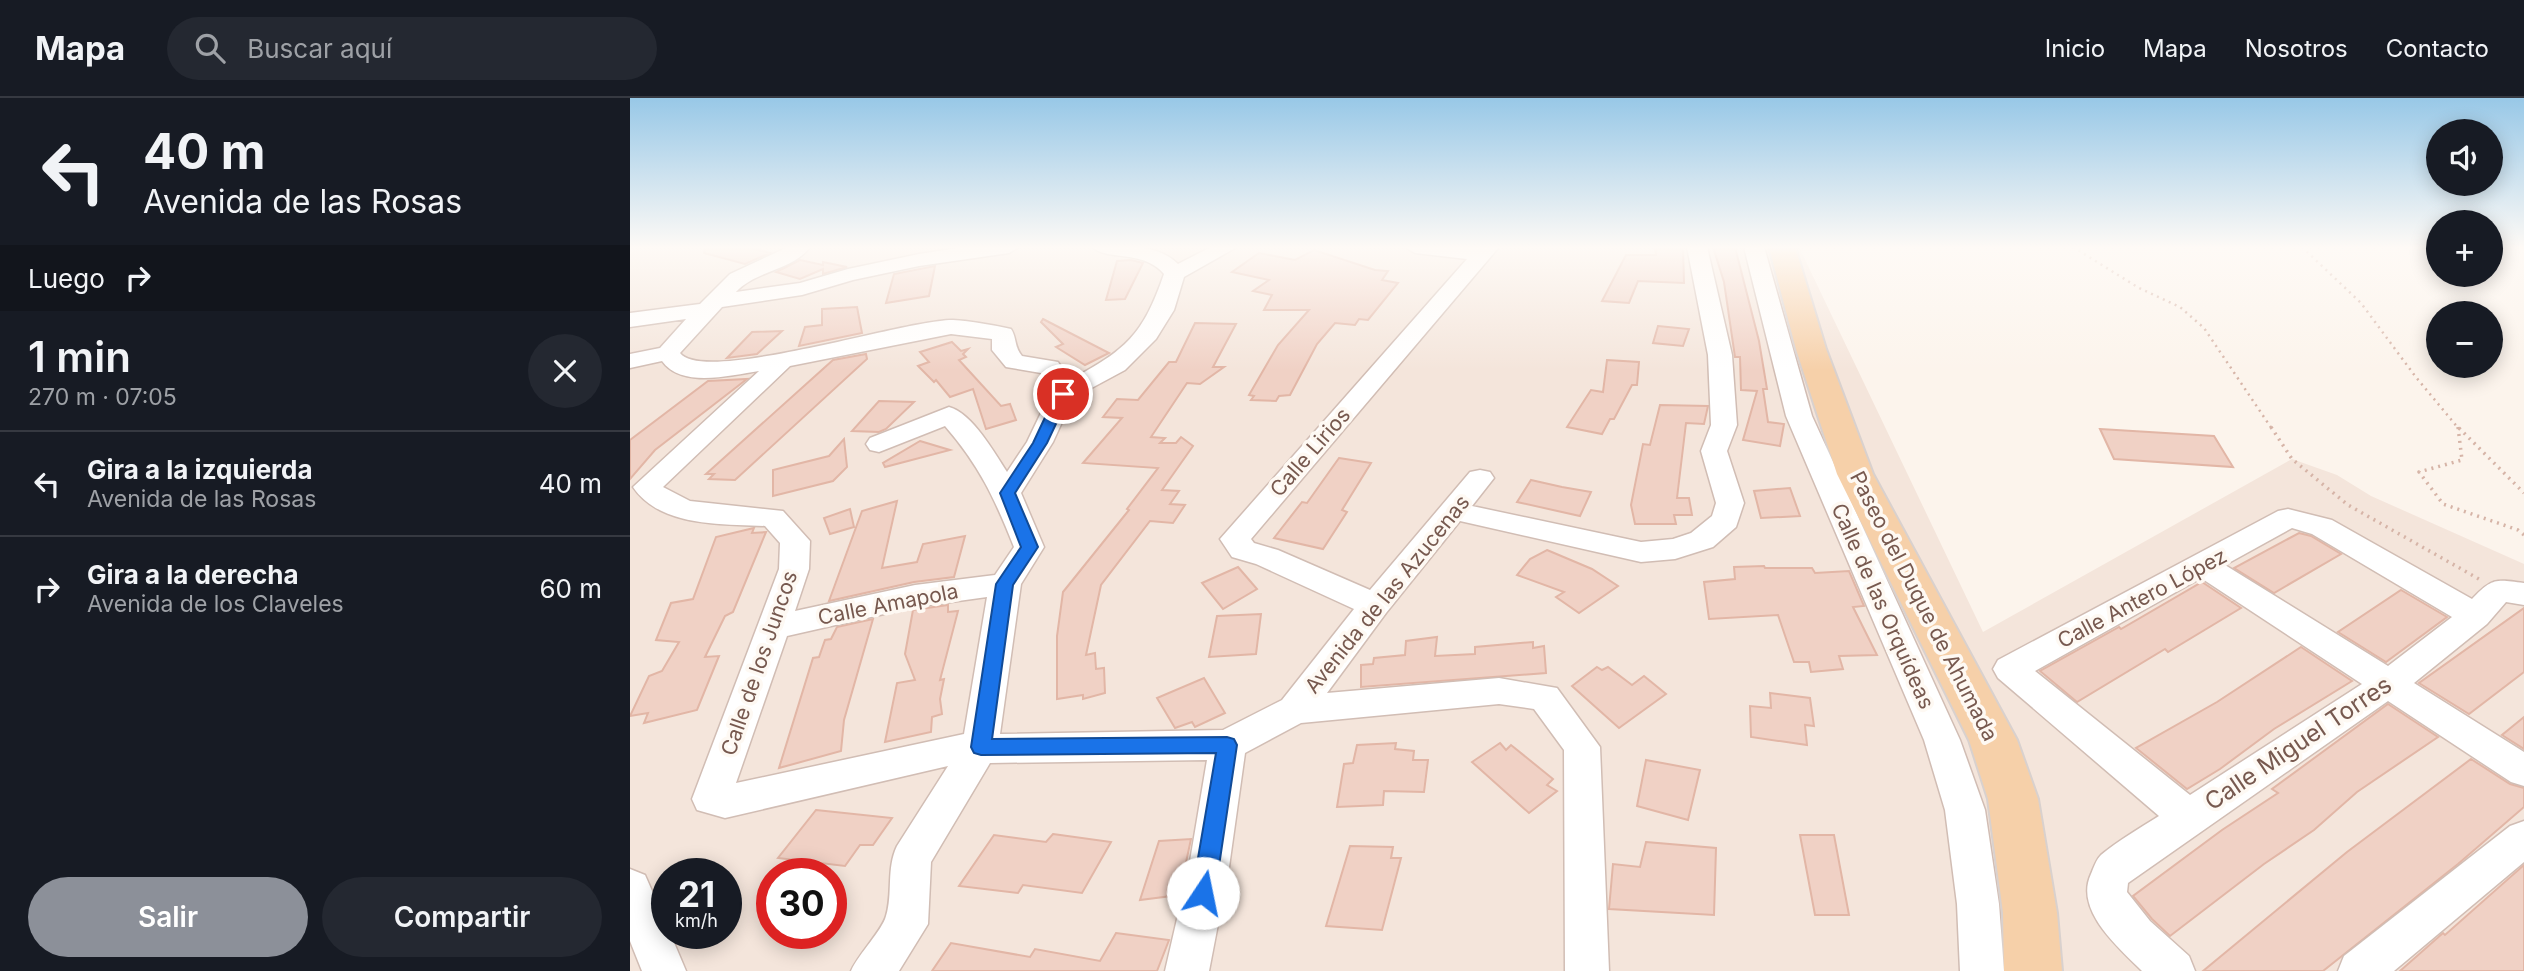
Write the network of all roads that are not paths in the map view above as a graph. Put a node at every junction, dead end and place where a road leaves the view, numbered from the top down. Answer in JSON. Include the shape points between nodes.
{"nodes":[{"id":1,"x":727,"y":288,"type":"edge"},
{"id":2,"x":806,"y":288,"type":"edge"},
{"id":3,"x":1170,"y":288,"type":"edge"},
{"id":4,"x":1454,"y":288,"type":"edge"},
{"id":5,"x":1706,"y":288,"type":"edge"},
{"id":6,"x":1765,"y":288,"type":"edge"},
{"id":7,"x":1794,"y":288,"type":"edge"},
{"id":8,"x":710,"y":305,"type":"junction"},
{"id":9,"x":630,"y":320,"type":"edge"},
{"id":10,"x":668,"y":353,"type":"junction"},
{"id":11,"x":782,"y":360,"type":"junction"},
{"id":12,"x":630,"y":361,"type":"edge"},
{"id":13,"x":1063,"y":394,"type":"junction"},
{"id":14,"x":879,"y":444,"type":"dead end"},
{"id":15,"x":1480,"y":478,"type":"dead end"},
{"id":16,"x":1007,"y":493,"type":"junction"},
{"id":17,"x":1454,"y":511,"type":"junction"},
{"id":18,"x":2203,"y":565,"type":"junction"},
{"id":19,"x":1005,"y":584,"type":"junction"},
{"id":20,"x":2500,"y":600,"type":"edge"},
{"id":21,"x":1375,"y":605,"type":"junction"},
{"id":22,"x":772,"y":627,"type":"junction"},
{"id":23,"x":2388,"y":684,"type":"junction"},
{"id":24,"x":1295,"y":710,"type":"junction"},
{"id":25,"x":1227,"y":745,"type":"junction"},
{"id":26,"x":981,"y":747,"type":"junction"},
{"id":27,"x":2524,"y":771,"type":"edge"},
{"id":28,"x":2187,"y":816,"type":"junction"},
{"id":29,"x":2524,"y":838,"type":"edge"},
{"id":30,"x":630,"y":888,"type":"edge"},
{"id":31,"x":664,"y":971,"type":"edge"},
{"id":32,"x":873,"y":971,"type":"edge"},
{"id":33,"x":1187,"y":971,"type":"edge"},
{"id":34,"x":1587,"y":971,"type":"edge"},
{"id":35,"x":1982,"y":971,"type":"edge"},
{"id":36,"x":2033,"y":971,"type":"edge"},
{"id":37,"x":2173,"y":971,"type":"edge"},
{"id":38,"x":2360,"y":971,"type":"edge"}],
"edges":[{"from":1,"to":8,"type":"street"},
{"from":2,"to":8,"type":"street"},
{"from":3,"to":13,"type":"street","via":[[1148,334],[1116,365]]},
{"from":4,"to":21,"type":"street","name":"Calle Lirios","via":[[1235,539],[1243,550]]},
{"from":5,"to":17,"type":"street","via":[[1720,355],[1724,425],[1714,452],[1730,503],[1726,520],[1702,540],[1675,549],[1641,552]]},
{"from":6,"to":35,"type":"street","name":"Calle de las Orquídeas","via":[[1799,416],[1942,740],[1965,810]]},
{"from":7,"to":36,"type":"main road","name":"Paseo del Duque de Ahumada","via":[[1855,474],[1993,740],[2013,799],[2030,913]]},
{"from":8,"to":9,"type":"street"},
{"from":8,"to":10,"type":"street"},
{"from":10,"to":11,"type":"street","via":[[676,364],[694,369]]},
{"from":10,"to":12,"type":"street"},
{"from":11,"to":13,"type":"street","via":[[951,327],[1003,334],[1004,350],[1014,362],[1049,367]]},
{"from":11,"to":22,"type":"street","name":"Calle de los Juncos","via":[[647,487],[652,495],[694,513],[773,517],[795,541],[794,569]]},
{"from":13,"to":16,"type":"street","via":[[1040,443]]},
{"from":14,"to":16,"type":"street","via":[[949,415]]},
{"from":15,"to":17,"type":"street","name":"Avenida de las Azucenas"},
{"from":16,"to":19,"type":"street","via":[[1030,547]]},
{"from":17,"to":21,"type":"street","name":"Avenida de las Azucenas"},
{"from":18,"to":20,"type":"street","name":"Calle Antero López","via":[[2288,518],[2322,527]]},
{"from":18,"to":23,"type":"street"},
{"from":18,"to":28,"type":"street","name":"Calle Antero López","via":[[2010,669]]},
{"from":19,"to":22,"type":"street","name":"Calle Amapola","via":[[915,596]]},
{"from":19,"to":26,"type":"street"},
{"from":20,"to":23,"type":"street","name":"Calle Miguel Torres"},
{"from":21,"to":24,"type":"street","name":"Avenida de las Azucenas"},
{"from":22,"to":26,"type":"street","name":"Calle de los Juncos","via":[[711,799],[725,802]]},
{"from":23,"to":27,"type":"street"},
{"from":23,"to":28,"type":"street","name":"Calle Miguel Torres"},
{"from":24,"to":25,"type":"street"},
{"from":24,"to":34,"type":"street","via":[[1499,691],[1545,698],[1582,747]]},
{"from":25,"to":26,"type":"street"},
{"from":25,"to":33,"type":"street","via":[[1209,867]]},
{"from":26,"to":32,"type":"street","via":[[911,859],[908,924]]},
{"from":28,"to":37,"type":"street","name":"Calle Miguel Torres","via":[[2113,870],[2107,883],[2106,898],[2135,935]]},
{"from":29,"to":38,"type":"street"},
{"from":30,"to":31,"type":"street"}]}
